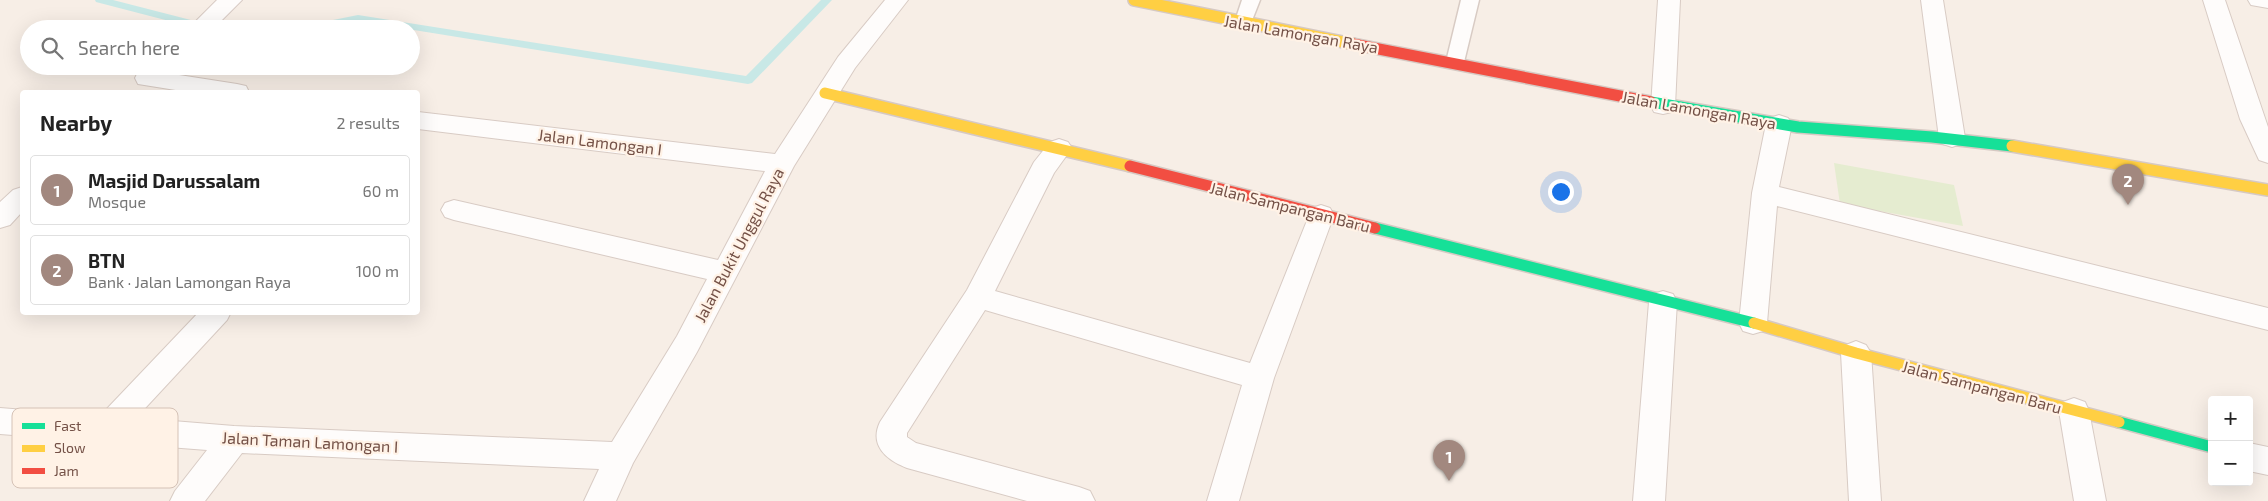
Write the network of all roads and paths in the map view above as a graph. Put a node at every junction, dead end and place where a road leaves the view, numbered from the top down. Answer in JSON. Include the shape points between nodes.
{"nodes":[{"id":1,"x":896,"y":0,"type":"edge"},
{"id":2,"x":1134,"y":0,"type":"edge"},
{"id":3,"x":1250,"y":0,"type":"edge"},
{"id":4,"x":1470,"y":0,"type":"edge"},
{"id":5,"x":1669,"y":0,"type":"edge"},
{"id":6,"x":1932,"y":0,"type":"edge"},
{"id":7,"x":2214,"y":0,"type":"edge"},
{"id":8,"x":2259,"y":0,"type":"edge"},
{"id":9,"x":2268,"y":2,"type":"edge"},
{"id":10,"x":228,"y":3,"type":"edge"},
{"id":11,"x":209,"y":20,"type":"edge"},
{"id":12,"x":1243,"y":24,"type":"junction"},
{"id":13,"x":1455,"y":62,"type":"junction"},
{"id":14,"x":146,"y":79,"type":"edge"},
{"id":15,"x":223,"y":90,"type":"edge"},
{"id":16,"x":825,"y":93,"type":"junction"},
{"id":17,"x":1663,"y":106,"type":"junction"},
{"id":18,"x":420,"y":120,"type":"edge"},
{"id":19,"x":1779,"y":124,"type":"junction"},
{"id":20,"x":1952,"y":138,"type":"junction"},
{"id":21,"x":1059,"y":148,"type":"junction"},
{"id":22,"x":2268,"y":154,"type":"edge"},
{"id":23,"x":782,"y":164,"type":"junction"},
{"id":24,"x":2268,"y":190,"type":"edge"},
{"id":25,"x":1765,"y":193,"type":"junction"},
{"id":26,"x":20,"y":199,"type":"edge"},
{"id":27,"x":454,"y":210,"type":"dead end"},
{"id":28,"x":1321,"y":216,"type":"junction"},
{"id":29,"x":0,"y":218,"type":"edge"},
{"id":30,"x":725,"y":272,"type":"junction"},
{"id":31,"x":978,"y":297,"type":"junction"},
{"id":32,"x":1663,"y":302,"type":"junction"},
{"id":33,"x":214,"y":315,"type":"edge"},
{"id":34,"x":2268,"y":319,"type":"edge"},
{"id":35,"x":1753,"y":323,"type":"junction"},
{"id":36,"x":1856,"y":353,"type":"junction"},
{"id":37,"x":1259,"y":378,"type":"junction"},
{"id":38,"x":128,"y":408,"type":"edge"},
{"id":39,"x":2074,"y":412,"type":"junction"},
{"id":40,"x":178,"y":435,"type":"edge"},
{"id":41,"x":234,"y":439,"type":"junction"},
{"id":42,"x":2208,"y":446,"type":"edge"},
{"id":43,"x":620,"y":456,"type":"junction"},
{"id":44,"x":2253,"y":457,"type":"edge"},
{"id":45,"x":2268,"y":461,"type":"edge"},
{"id":46,"x":186,"y":501,"type":"edge"},
{"id":47,"x":600,"y":501,"type":"edge"},
{"id":48,"x":1079,"y":501,"type":"edge"},
{"id":49,"x":1223,"y":501,"type":"edge"},
{"id":50,"x":1648,"y":501,"type":"edge"},
{"id":51,"x":1865,"y":501,"type":"edge"},
{"id":52,"x":2090,"y":501,"type":"edge"}],
"edges":[{"from":1,"to":16,"type":"street","name":"Jalan Bukit Unggul Raya"},
{"from":2,"to":12,"type":"street","name":"Jalan Lamongan Raya"},
{"from":3,"to":12,"type":"lane"},
{"from":4,"to":13,"type":"lane"},
{"from":5,"to":17,"type":"street"},
{"from":6,"to":20,"type":"street"},
{"from":7,"to":22,"type":"street","via":[[2252,119]]},
{"from":8,"to":9,"type":"street"},
{"from":10,"to":11,"type":"street"},
{"from":12,"to":13,"type":"street","name":"Jalan Lamongan Raya"},
{"from":13,"to":17,"type":"street","name":"Jalan Lamongan Raya"},
{"from":14,"to":15,"type":"street"},
{"from":16,"to":21,"type":"street","name":"Jalan Sampangan Baru"},
{"from":16,"to":23,"type":"street","name":"Jalan Bukit Unggul Raya"},
{"from":17,"to":19,"type":"street","name":"Jalan Lamongan Raya"},
{"from":18,"to":23,"type":"street","name":"Jalan Lamongan I"},
{"from":19,"to":20,"type":"street","name":"Jalan Lamongan Raya","via":[[1845,132]]},
{"from":19,"to":25,"type":"street"},
{"from":20,"to":24,"type":"street","name":"Jalan Lamongan Raya","via":[[2077,154]]},
{"from":21,"to":28,"type":"street","name":"Jalan Sampangan Baru"},
{"from":21,"to":31,"type":"street","via":[[1043,169]]},
{"from":23,"to":30,"type":"street","name":"Jalan Bukit Unggul Raya"},
{"from":25,"to":34,"type":"street"},
{"from":25,"to":35,"type":"street"},
{"from":26,"to":29,"type":"street"},
{"from":27,"to":30,"type":"street"},
{"from":28,"to":32,"type":"street","name":"Jalan Sampangan Baru"},
{"from":28,"to":37,"type":"street"},
{"from":30,"to":43,"type":"street","name":"Jalan Bukit Unggul Raya","via":[[687,344]]},
{"from":31,"to":37,"type":"street"},
{"from":31,"to":48,"type":"street","via":[[891,431],[893,444],[907,454]]},
{"from":32,"to":35,"type":"street","name":"Jalan Sampangan Baru"},
{"from":32,"to":50,"type":"street"},
{"from":33,"to":38,"type":"street"},
{"from":35,"to":36,"type":"street","name":"Jalan Sampangan Baru"},
{"from":36,"to":39,"type":"street","name":"Jalan Sampangan Baru"},
{"from":36,"to":51,"type":"street"},
{"from":37,"to":49,"type":"street"},
{"from":39,"to":42,"type":"street","name":"Jalan Sampangan Baru"},
{"from":39,"to":52,"type":"street"},
{"from":40,"to":41,"type":"street","name":"Jalan Taman Lamongan I"},
{"from":41,"to":43,"type":"street","name":"Jalan Taman Lamongan I"},
{"from":41,"to":46,"type":"street"},
{"from":43,"to":47,"type":"street","name":"Jalan Bukit Unggul Raya"},
{"from":44,"to":45,"type":"street"}]}
